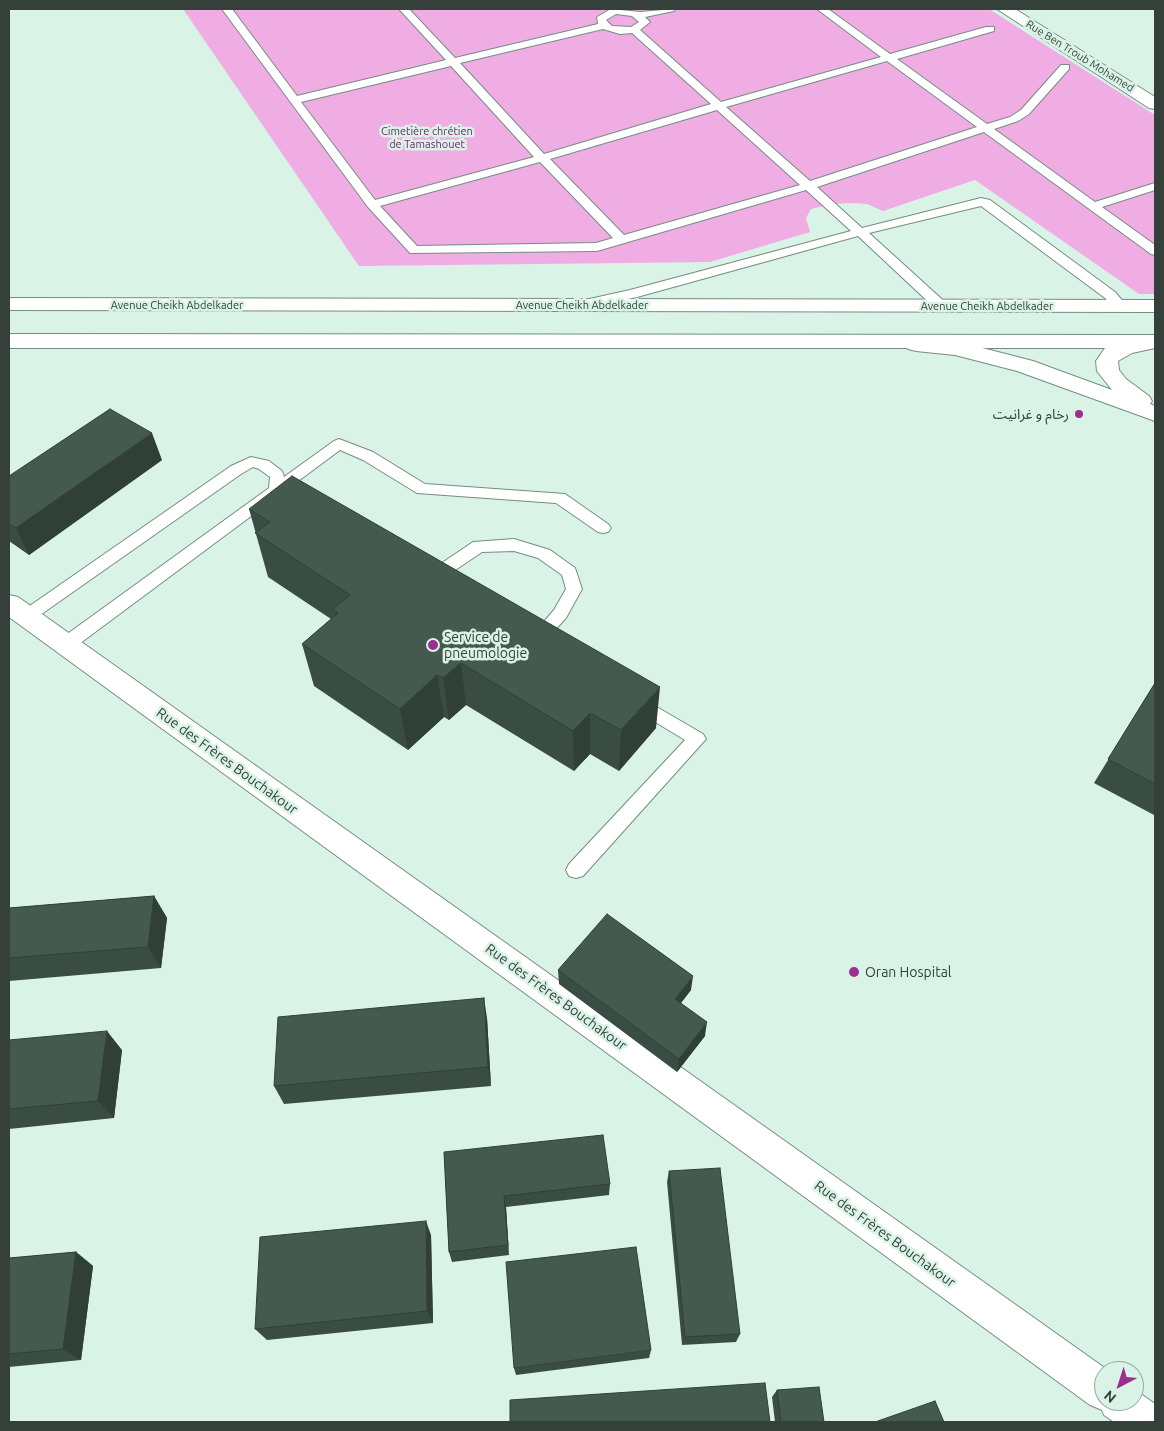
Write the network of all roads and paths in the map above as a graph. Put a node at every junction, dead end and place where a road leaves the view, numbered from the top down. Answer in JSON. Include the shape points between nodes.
{"nodes":[{"id":1,"x":404,"y":9,"type":"edge"},
{"id":2,"x":670,"y":9,"type":"edge"},
{"id":3,"x":822,"y":9,"type":"edge"},
{"id":4,"x":1005,"y":9,"type":"edge"},
{"id":5,"x":232,"y":10,"type":"edge"},
{"id":6,"x":613,"y":10,"type":"edge"},
{"id":7,"x":640,"y":15,"type":"junction"},
{"id":8,"x":603,"y":26,"type":"junction"},
{"id":9,"x":990,"y":29,"type":"dead end"},
{"id":10,"x":634,"y":30,"type":"junction"},
{"id":11,"x":888,"y":56,"type":"junction"},
{"id":12,"x":453,"y":62,"type":"junction"},
{"id":13,"x":1065,"y":67,"type":"dead end"},
{"id":14,"x":294,"y":100,"type":"junction"},
{"id":15,"x":1155,"y":104,"type":"edge"},
{"id":16,"x":717,"y":106,"type":"junction"},
{"id":17,"x":987,"y":128,"type":"junction"},
{"id":18,"x":542,"y":158,"type":"junction"},
{"id":19,"x":808,"y":186,"type":"junction"},
{"id":20,"x":1155,"y":186,"type":"edge"},
{"id":21,"x":372,"y":204,"type":"junction"},
{"id":22,"x":1093,"y":206,"type":"junction"},
{"id":23,"x":860,"y":232,"type":"junction"},
{"id":24,"x":621,"y":239,"type":"junction"},
{"id":25,"x":1155,"y":251,"type":"edge"},
{"id":26,"x":9,"y":304,"type":"edge"},
{"id":27,"x":569,"y":305,"type":"junction"},
{"id":28,"x":942,"y":306,"type":"junction"},
{"id":29,"x":1120,"y":306,"type":"junction"},
{"id":30,"x":1155,"y":306,"type":"edge"},
{"id":31,"x":9,"y":341,"type":"edge"},
{"id":32,"x":905,"y":342,"type":"junction"},
{"id":33,"x":956,"y":342,"type":"junction"},
{"id":34,"x":1155,"y":342,"type":"edge"},
{"id":35,"x":1155,"y":410,"type":"edge"},
{"id":36,"x":1155,"y":414,"type":"edge"},
{"id":37,"x":285,"y":492,"type":"junction"},
{"id":38,"x":603,"y":528,"type":"dead end"},
{"id":39,"x":417,"y":567,"type":"edge"},
{"id":40,"x":433,"y":577,"type":"junction"},
{"id":41,"x":449,"y":587,"type":"edge"},
{"id":42,"x":18,"y":610,"type":"edge"},
{"id":43,"x":520,"y":630,"type":"edge"},
{"id":44,"x":536,"y":640,"type":"junction"},
{"id":45,"x":65,"y":645,"type":"junction"},
{"id":46,"x":553,"y":651,"type":"edge"},
{"id":47,"x":621,"y":692,"type":"edge"},
{"id":48,"x":576,"y":870,"type":"dead end"},
{"id":49,"x":1094,"y":1384,"type":"edge"},
{"id":50,"x":1132,"y":1411,"type":"edge"},
{"id":51,"x":1147,"y":1422,"type":"edge"}],
"edges":[{"from":1,"to":12,"type":"lane"},
{"from":2,"to":7,"type":"lane"},
{"from":3,"to":11,"type":"lane"},
{"from":4,"to":15,"type":"main road","name":"Rue Ben Troub Mohamed"},
{"from":5,"to":14,"type":"lane"},
{"from":6,"to":7,"type":"lane"},
{"from":6,"to":8,"type":"lane","via":[[601,19]]},
{"from":7,"to":10,"type":"lane","via":[[645,22]]},
{"from":8,"to":10,"type":"lane","via":[[620,31]]},
{"from":8,"to":12,"type":"lane"},
{"from":9,"to":11,"type":"lane"},
{"from":10,"to":16,"type":"lane"},
{"from":11,"to":16,"type":"lane"},
{"from":11,"to":17,"type":"lane"},
{"from":12,"to":14,"type":"lane"},
{"from":12,"to":18,"type":"lane"},
{"from":13,"to":17,"type":"lane","via":[[1025,112]]},
{"from":14,"to":21,"type":"lane"},
{"from":16,"to":18,"type":"lane"},
{"from":16,"to":19,"type":"lane"},
{"from":17,"to":19,"type":"lane"},
{"from":17,"to":22,"type":"lane"},
{"from":18,"to":21,"type":"lane"},
{"from":18,"to":24,"type":"lane"},
{"from":19,"to":23,"type":"lane"},
{"from":19,"to":24,"type":"lane"},
{"from":20,"to":22,"type":"lane"},
{"from":21,"to":24,"type":"lane","via":[[414,250],[596,247]]},
{"from":22,"to":25,"type":"lane"},
{"from":23,"to":27,"type":"lane","via":[[605,301]]},
{"from":23,"to":28,"type":"lane"},
{"from":23,"to":29,"type":"lane","via":[[986,203],[1110,295]]},
{"from":26,"to":27,"type":"main road","name":"Avenue Cheikh Abdelkader"},
{"from":27,"to":28,"type":"main road","name":"Avenue Cheikh Abdelkader"},
{"from":28,"to":29,"type":"main road","name":"Avenue Cheikh Abdelkader"},
{"from":28,"to":33,"type":"main road"},
{"from":29,"to":30,"type":"main road","name":"Avenue Cheikh Abdelkader"},
{"from":31,"to":32,"type":"main road"},
{"from":32,"to":33,"type":"main road"},
{"from":32,"to":36,"type":"main road","via":[[955,348],[1025,366]]},
{"from":33,"to":34,"type":"main road"},
{"from":34,"to":35,"type":"main road","via":[[1126,347],[1113,353],[1107,361],[1108,371],[1118,384]]},
{"from":37,"to":38,"type":"lane","via":[[339,444],[368,456],[422,489],[560,498]]},
{"from":37,"to":42,"type":"lane","via":[[277,475],[264,465],[251,462]]},
{"from":37,"to":45,"type":"lane"},
{"from":39,"to":40,"type":"lane"},
{"from":40,"to":41,"type":"lane"},
{"from":40,"to":44,"type":"lane","via":[[479,546],[514,545],[544,554],[569,572],[574,589],[560,614]]},
{"from":42,"to":45,"type":"main road","name":"Rue des Frères Bouchakour"},
{"from":43,"to":44,"type":"lane"},
{"from":44,"to":46,"type":"lane"},
{"from":45,"to":49,"type":"main road","name":"Rue des Frères Bouchakour"},
{"from":47,"to":48,"type":"lane","via":[[697,739]]},
{"from":50,"to":51,"type":"main road"}]}
